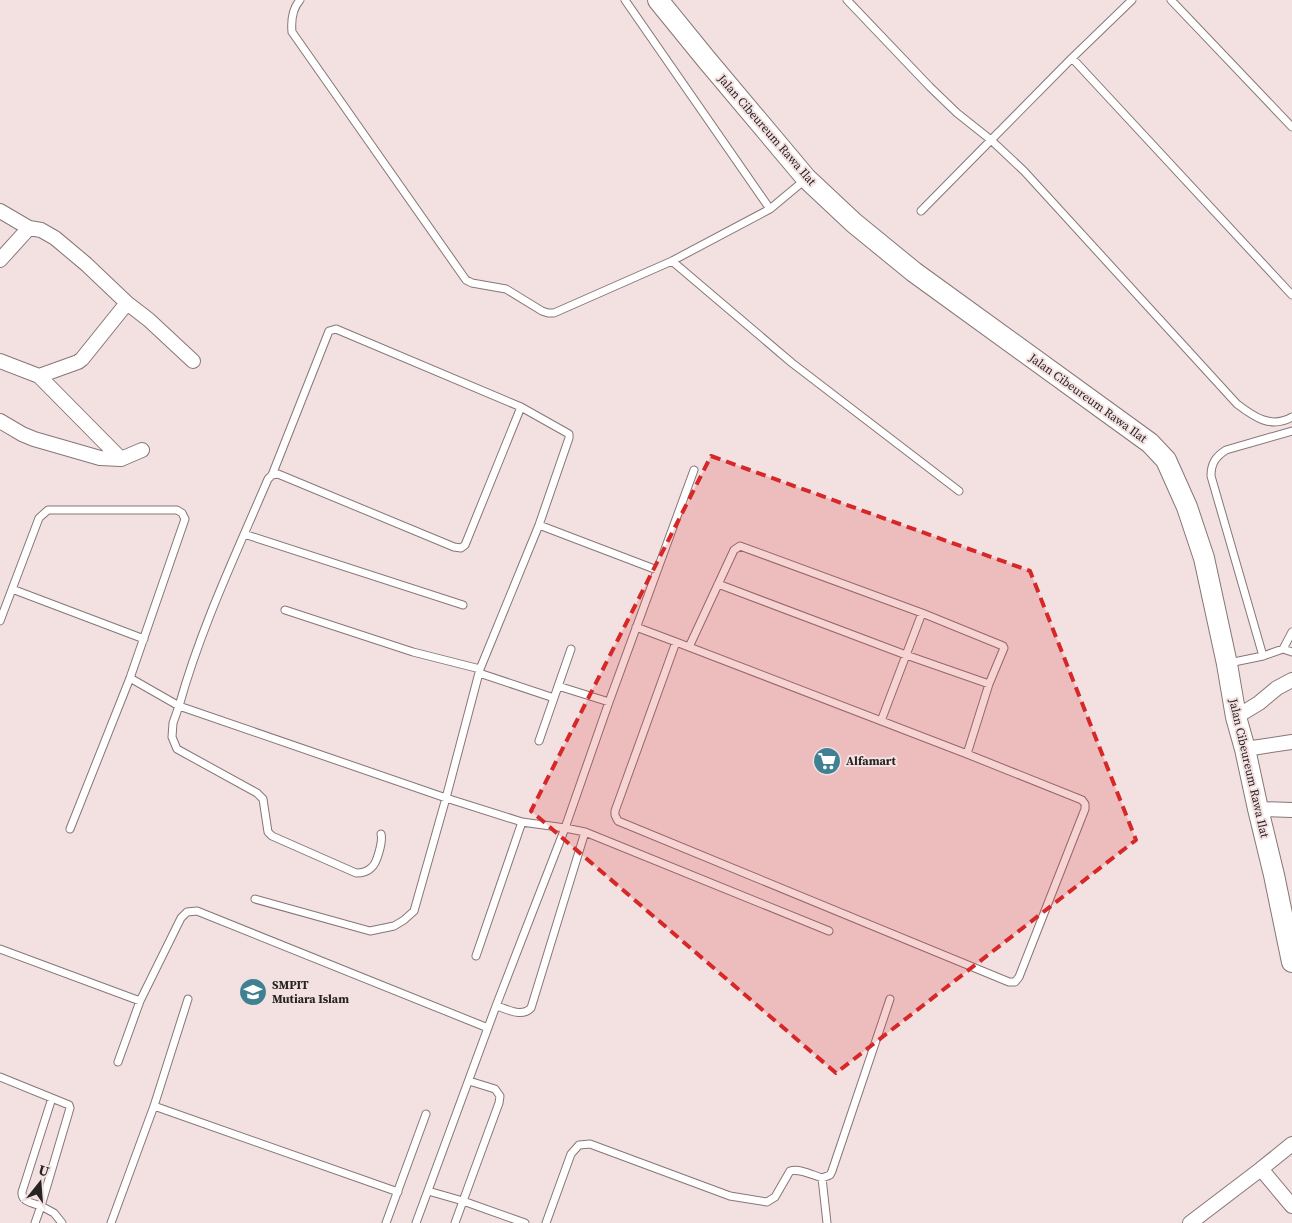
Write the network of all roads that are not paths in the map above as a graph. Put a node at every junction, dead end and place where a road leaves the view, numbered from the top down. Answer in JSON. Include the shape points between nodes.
{"nodes":[{"id":1,"x":300,"y":0,"type":"edge"},
{"id":2,"x":625,"y":0,"type":"edge"},
{"id":3,"x":658,"y":0,"type":"edge"},
{"id":4,"x":847,"y":0,"type":"edge"},
{"id":5,"x":1132,"y":0,"type":"edge"},
{"id":6,"x":1171,"y":0,"type":"edge"},
{"id":7,"x":1072,"y":58,"type":"junction"},
{"id":8,"x":1292,"y":127,"type":"edge"},
{"id":9,"x":991,"y":140,"type":"junction"},
{"id":10,"x":806,"y":178,"type":"junction"},
{"id":11,"x":770,"y":209,"type":"junction"},
{"id":12,"x":0,"y":210,"type":"edge"},
{"id":13,"x":921,"y":211,"type":"dead end"},
{"id":14,"x":29,"y":228,"type":"junction"},
{"id":15,"x":0,"y":260,"type":"edge"},
{"id":16,"x":672,"y":261,"type":"junction"},
{"id":17,"x":1292,"y":295,"type":"edge"},
{"id":18,"x":127,"y":303,"type":"junction"},
{"id":19,"x":0,"y":360,"type":"edge"},
{"id":20,"x":193,"y":361,"type":"dead end"},
{"id":21,"x":39,"y":376,"type":"junction"},
{"id":22,"x":520,"y":407,"type":"junction"},
{"id":23,"x":1292,"y":417,"type":"edge"},
{"id":24,"x":0,"y":421,"type":"edge"},
{"id":25,"x":1292,"y":431,"type":"edge"},
{"id":26,"x":142,"y":450,"type":"dead end"},
{"id":27,"x":121,"y":459,"type":"junction"},
{"id":28,"x":694,"y":470,"type":"dead end"},
{"id":29,"x":272,"y":475,"type":"junction"},
{"id":30,"x":959,"y":491,"type":"dead end"},
{"id":31,"x":539,"y":525,"type":"junction"},
{"id":32,"x":244,"y":534,"type":"junction"},
{"id":33,"x":657,"y":570,"type":"junction"},
{"id":34,"x":718,"y":584,"type":"junction"},
{"id":35,"x":12,"y":589,"type":"junction"},
{"id":36,"x":463,"y":605,"type":"dead end"},
{"id":37,"x":285,"y":610,"type":"dead end"},
{"id":38,"x":922,"y":613,"type":"junction"},
{"id":39,"x":0,"y":621,"type":"edge"},
{"id":40,"x":636,"y":627,"type":"junction"},
{"id":41,"x":1292,"y":632,"type":"edge"},
{"id":42,"x":144,"y":639,"type":"junction"},
{"id":43,"x":676,"y":642,"type":"junction"},
{"id":44,"x":689,"y":647,"type":"junction"},
{"id":45,"x":570,"y":649,"type":"dead end"},
{"id":46,"x":1282,"y":649,"type":"junction"},
{"id":47,"x":1292,"y":652,"type":"edge"},
{"id":48,"x":906,"y":655,"type":"junction"},
{"id":49,"x":1263,"y":656,"type":"junction"},
{"id":50,"x":1227,"y":664,"type":"junction"},
{"id":51,"x":480,"y":671,"type":"junction"},
{"id":52,"x":130,"y":678,"type":"junction"},
{"id":53,"x":1292,"y":680,"type":"edge"},
{"id":54,"x":989,"y":684,"type":"junction"},
{"id":55,"x":558,"y":686,"type":"junction"},
{"id":56,"x":554,"y":698,"type":"junction"},
{"id":57,"x":609,"y":702,"type":"junction"},
{"id":58,"x":179,"y":706,"type":"junction"},
{"id":59,"x":1236,"y":717,"type":"junction"},
{"id":60,"x":881,"y":721,"type":"junction"},
{"id":61,"x":539,"y":741,"type":"dead end"},
{"id":62,"x":1292,"y":742,"type":"edge"},
{"id":63,"x":1245,"y":749,"type":"junction"},
{"id":64,"x":967,"y":754,"type":"junction"},
{"id":65,"x":446,"y":798,"type":"junction"},
{"id":66,"x":1258,"y":809,"type":"junction"},
{"id":67,"x":1292,"y":810,"type":"edge"},
{"id":68,"x":522,"y":822,"type":"junction"},
{"id":69,"x":565,"y":828,"type":"junction"},
{"id":70,"x":70,"y":829,"type":"dead end"},
{"id":71,"x":585,"y":832,"type":"junction"},
{"id":72,"x":381,"y":834,"type":"dead end"},
{"id":73,"x":255,"y":900,"type":"dead end"},
{"id":74,"x":829,"y":931,"type":"dead end"},
{"id":75,"x":0,"y":949,"type":"edge"},
{"id":76,"x":476,"y":956,"type":"dead end"},
{"id":77,"x":1292,"y":962,"type":"edge"},
{"id":78,"x":188,"y":999,"type":"dead end"},
{"id":79,"x":890,"y":999,"type":"dead end"},
{"id":80,"x":140,"y":1001,"type":"junction"},
{"id":81,"x":496,"y":1006,"type":"junction"},
{"id":82,"x":488,"y":1028,"type":"junction"},
{"id":83,"x":118,"y":1062,"type":"dead end"},
{"id":84,"x":0,"y":1077,"type":"edge"},
{"id":85,"x":468,"y":1081,"type":"junction"},
{"id":86,"x":52,"y":1098,"type":"junction"},
{"id":87,"x":154,"y":1106,"type":"junction"},
{"id":88,"x":426,"y":1114,"type":"dead end"},
{"id":89,"x":1292,"y":1144,"type":"edge"},
{"id":90,"x":1261,"y":1170,"type":"junction"},
{"id":91,"x":822,"y":1178,"type":"junction"},
{"id":92,"x":428,"y":1191,"type":"junction"},
{"id":93,"x":398,"y":1192,"type":"junction"},
{"id":94,"x":463,"y":1201,"type":"junction"},
{"id":95,"x":41,"y":1206,"type":"junction"},
{"id":96,"x":1292,"y":1206,"type":"edge"},
{"id":97,"x":35,"y":1223,"type":"edge"},
{"id":98,"x":62,"y":1223,"type":"edge"},
{"id":99,"x":111,"y":1223,"type":"edge"},
{"id":100,"x":386,"y":1223,"type":"edge"},
{"id":101,"x":416,"y":1223,"type":"edge"},
{"id":102,"x":455,"y":1223,"type":"edge"},
{"id":103,"x":524,"y":1223,"type":"edge"},
{"id":104,"x":546,"y":1223,"type":"edge"},
{"id":105,"x":828,"y":1223,"type":"edge"},
{"id":106,"x":1190,"y":1223,"type":"edge"}],
"edges":[{"from":1,"to":16,"type":"lane","via":[[293,13],[292,32],[469,282],[506,289],[542,311],[554,313]]},
{"from":2,"to":11,"type":"lane"},
{"from":3,"to":10,"type":"street","name":"Jalan Cibeureum Rawa Ilat"},
{"from":4,"to":9,"type":"lane","via":[[930,87]]},
{"from":5,"to":7,"type":"lane"},
{"from":6,"to":8,"type":"lane"},
{"from":7,"to":9,"type":"lane"},
{"from":7,"to":17,"type":"lane"},
{"from":9,"to":13,"type":"lane"},
{"from":9,"to":23,"type":"lane","via":[[1024,171],[1237,404],[1252,416],[1269,422]]},
{"from":10,"to":11,"type":"lane"},
{"from":10,"to":50,"type":"street","name":"Jalan Cibeureum Rawa Ilat","via":[[914,272],[1144,438],[1166,460],[1187,507],[1204,558]]},
{"from":11,"to":16,"type":"lane"},
{"from":12,"to":14,"type":"street"},
{"from":14,"to":15,"type":"street"},
{"from":14,"to":18,"type":"street","via":[[55,238]]},
{"from":16,"to":30,"type":"lane","via":[[792,364]]},
{"from":18,"to":20,"type":"street"},
{"from":18,"to":21,"type":"street","via":[[78,362]]},
{"from":19,"to":21,"type":"street"},
{"from":21,"to":27,"type":"street"},
{"from":22,"to":29,"type":"lane","via":[[465,545],[461,548],[278,474]]},
{"from":22,"to":29,"type":"lane","via":[[343,332],[329,331]]},
{"from":22,"to":31,"type":"lane","via":[[569,434]]},
{"from":24,"to":27,"type":"street","via":[[34,439],[100,458]]},
{"from":25,"to":49,"type":"lane","via":[[1226,450],[1219,454],[1211,468]]},
{"from":26,"to":27,"type":"street"},
{"from":28,"to":33,"type":"lane"},
{"from":29,"to":32,"type":"lane"},
{"from":31,"to":33,"type":"lane"},
{"from":31,"to":51,"type":"lane"},
{"from":32,"to":36,"type":"lane"},
{"from":32,"to":58,"type":"lane","via":[[201,635]]},
{"from":33,"to":40,"type":"lane"},
{"from":34,"to":38,"type":"lane","via":[[734,550],[742,546]]},
{"from":34,"to":44,"type":"lane"},
{"from":34,"to":48,"type":"lane"},
{"from":35,"to":39,"type":"lane"},
{"from":35,"to":42,"type":"lane"},
{"from":35,"to":42,"type":"lane","via":[[39,518],[48,510],[177,510],[185,519]]},
{"from":37,"to":51,"type":"lane"},
{"from":38,"to":48,"type":"lane"},
{"from":38,"to":54,"type":"lane","via":[[1003,646]]},
{"from":40,"to":43,"type":"lane"},
{"from":40,"to":57,"type":"lane"},
{"from":41,"to":46,"type":"lane"},
{"from":42,"to":52,"type":"lane"},
{"from":43,"to":44,"type":"lane"},
{"from":43,"to":64,"type":"lane","via":[[615,812],[618,821],[1015,982],[1086,809],[1085,804],[1082,800]]},
{"from":44,"to":60,"type":"lane"},
{"from":45,"to":55,"type":"lane"},
{"from":46,"to":47,"type":"lane"},
{"from":46,"to":49,"type":"lane"},
{"from":48,"to":54,"type":"lane"},
{"from":48,"to":60,"type":"lane"},
{"from":49,"to":50,"type":"lane"},
{"from":50,"to":59,"type":"street","name":"Jalan Cibeureum Rawa Ilat"},
{"from":51,"to":56,"type":"lane"},
{"from":51,"to":65,"type":"lane"},
{"from":52,"to":58,"type":"lane"},
{"from":52,"to":70,"type":"lane"},
{"from":53,"to":59,"type":"street"},
{"from":54,"to":64,"type":"lane"},
{"from":55,"to":56,"type":"lane"},
{"from":55,"to":57,"type":"lane"},
{"from":56,"to":61,"type":"lane"},
{"from":57,"to":69,"type":"lane"},
{"from":58,"to":65,"type":"lane"},
{"from":58,"to":72,"type":"lane","via":[[172,737],[177,749],[257,793],[263,799],[268,832],[272,836],[356,874],[373,867],[382,842]]},
{"from":59,"to":63,"type":"street","name":"Jalan Cibeureum Rawa Ilat"},
{"from":60,"to":64,"type":"lane"},
{"from":62,"to":63,"type":"street"},
{"from":63,"to":66,"type":"street","name":"Jalan Cibeureum Rawa Ilat"},
{"from":65,"to":68,"type":"lane"},
{"from":65,"to":73,"type":"lane","via":[[414,911],[394,926],[370,931]]},
{"from":66,"to":67,"type":"street"},
{"from":66,"to":77,"type":"street","name":"Jalan Cibeureum Rawa Ilat"},
{"from":68,"to":69,"type":"lane"},
{"from":68,"to":76,"type":"lane"},
{"from":69,"to":71,"type":"lane"},
{"from":69,"to":81,"type":"lane"},
{"from":71,"to":74,"type":"lane"},
{"from":71,"to":81,"type":"lane","via":[[531,1008],[521,1014]]},
{"from":75,"to":80,"type":"lane"},
{"from":78,"to":87,"type":"lane"},
{"from":79,"to":91,"type":"lane","via":[[832,1171]]},
{"from":80,"to":82,"type":"lane","via":[[181,918],[187,912],[197,911]]},
{"from":80,"to":83,"type":"lane"},
{"from":81,"to":82,"type":"lane"},
{"from":82,"to":85,"type":"lane"},
{"from":84,"to":86,"type":"lane"},
{"from":85,"to":92,"type":"lane"},
{"from":85,"to":94,"type":"lane","via":[[495,1089],[500,1096]]},
{"from":86,"to":95,"type":"lane","via":[[69,1104],[70,1108]]},
{"from":86,"to":95,"type":"lane","via":[[22,1196]]},
{"from":87,"to":93,"type":"lane"},
{"from":87,"to":99,"type":"lane"},
{"from":88,"to":93,"type":"lane"},
{"from":89,"to":90,"type":"street"},
{"from":90,"to":96,"type":"street"},
{"from":90,"to":106,"type":"street"},
{"from":91,"to":104,"type":"lane","via":[[794,1170],[775,1197],[767,1202],[758,1202],[730,1196],[590,1144],[580,1145],[571,1154]]},
{"from":91,"to":105,"type":"lane"},
{"from":92,"to":94,"type":"lane"},
{"from":92,"to":101,"type":"lane"},
{"from":93,"to":100,"type":"lane"},
{"from":94,"to":102,"type":"lane"},
{"from":94,"to":103,"type":"lane"},
{"from":95,"to":97,"type":"lane"},
{"from":95,"to":98,"type":"lane","via":[[54,1213]]}]}
